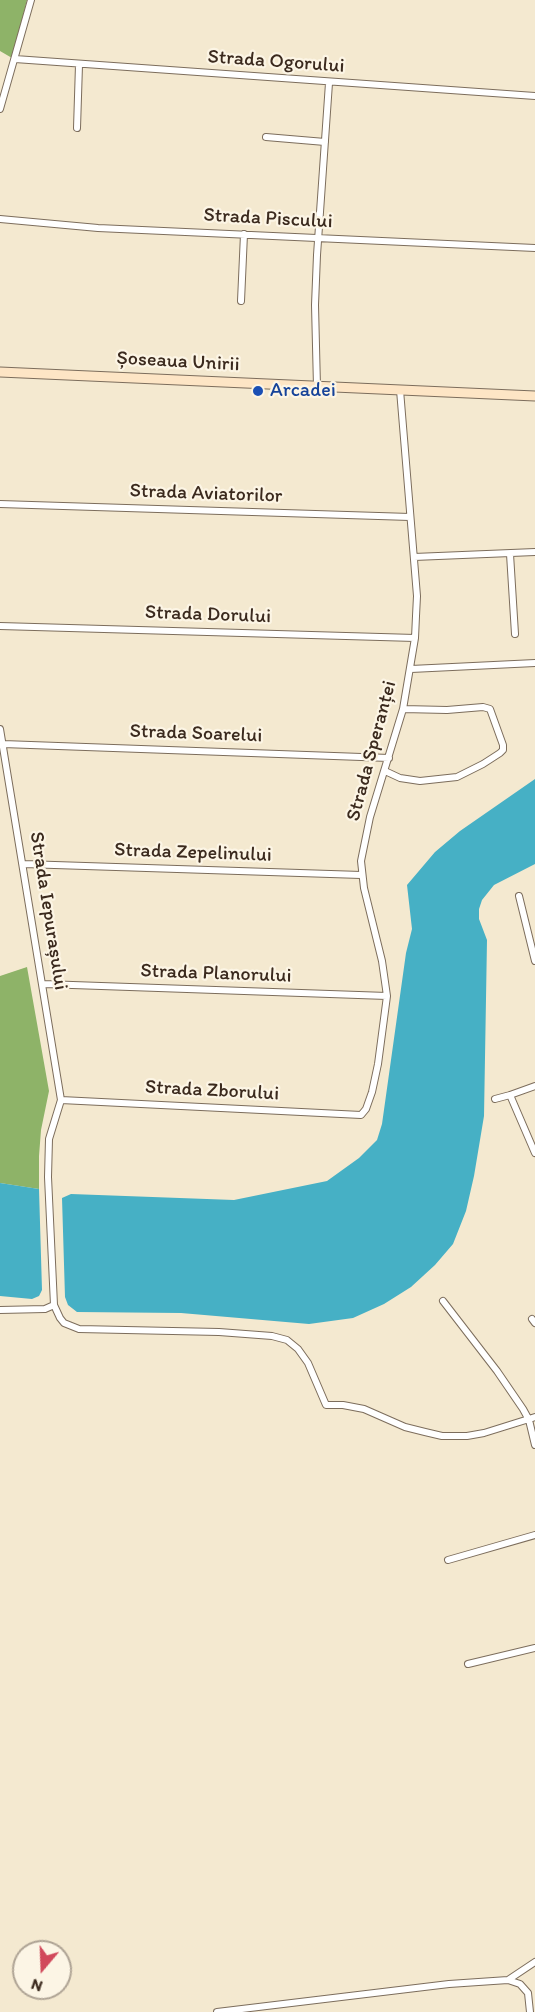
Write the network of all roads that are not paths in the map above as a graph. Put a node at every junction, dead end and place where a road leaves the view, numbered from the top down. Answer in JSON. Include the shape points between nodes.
{"nodes":[{"id":1,"x":31,"y":0,"type":"edge"},
{"id":2,"x":15,"y":59,"type":"junction"},
{"id":3,"x":79,"y":65,"type":"junction"},
{"id":4,"x":329,"y":83,"type":"junction"},
{"id":5,"x":535,"y":96,"type":"edge"},
{"id":6,"x":0,"y":109,"type":"edge"},
{"id":7,"x":77,"y":128,"type":"dead end"},
{"id":8,"x":266,"y":137,"type":"dead end"},
{"id":9,"x":325,"y":142,"type":"junction"},
{"id":10,"x":0,"y":219,"type":"edge"},
{"id":11,"x":244,"y":234,"type":"junction"},
{"id":12,"x":318,"y":238,"type":"junction"},
{"id":13,"x":535,"y":248,"type":"edge"},
{"id":14,"x":241,"y":301,"type":"dead end"},
{"id":15,"x":0,"y":372,"type":"edge"},
{"id":16,"x":317,"y":387,"type":"junction"},
{"id":17,"x":400,"y":390,"type":"junction"},
{"id":18,"x":535,"y":396,"type":"edge"},
{"id":19,"x":0,"y":504,"type":"edge"},
{"id":20,"x":410,"y":517,"type":"junction"},
{"id":21,"x":535,"y":552,"type":"edge"},
{"id":22,"x":510,"y":554,"type":"junction"},
{"id":23,"x":414,"y":557,"type":"junction"},
{"id":24,"x":0,"y":626,"type":"edge"},
{"id":25,"x":515,"y":634,"type":"dead end"},
{"id":26,"x":415,"y":638,"type":"junction"},
{"id":27,"x":534,"y":666,"type":"edge"},
{"id":28,"x":411,"y":669,"type":"junction"},
{"id":29,"x":403,"y":709,"type":"junction"},
{"id":30,"x":0,"y":729,"type":"edge"},
{"id":31,"x":3,"y":744,"type":"junction"},
{"id":32,"x":389,"y":758,"type":"junction"},
{"id":33,"x":385,"y":771,"type":"junction"},
{"id":34,"x":24,"y":864,"type":"junction"},
{"id":35,"x":361,"y":875,"type":"junction"},
{"id":36,"x":519,"y":896,"type":"dead end"},
{"id":37,"x":535,"y":961,"type":"edge"},
{"id":38,"x":44,"y":984,"type":"junction"},
{"id":39,"x":387,"y":996,"type":"junction"},
{"id":40,"x":535,"y":1086,"type":"edge"},
{"id":41,"x":510,"y":1095,"type":"junction"},
{"id":42,"x":495,"y":1099,"type":"dead end"},
{"id":43,"x":62,"y":1100,"type":"junction"},
{"id":44,"x":362,"y":1115,"type":"joint"},
{"id":45,"x":535,"y":1153,"type":"edge"},
{"id":46,"x":443,"y":1300,"type":"dead end"},
{"id":47,"x":54,"y":1305,"type":"junction"},
{"id":48,"x":0,"y":1310,"type":"edge"},
{"id":49,"x":532,"y":1418,"type":"edge"},
{"id":50,"x":535,"y":1445,"type":"edge"},
{"id":51,"x":535,"y":1535,"type":"edge"},
{"id":52,"x":448,"y":1560,"type":"dead end"},
{"id":53,"x":535,"y":1648,"type":"edge"},
{"id":54,"x":468,"y":1664,"type":"dead end"},
{"id":55,"x":534,"y":1965,"type":"edge"},
{"id":56,"x":508,"y":1980,"type":"junction"},
{"id":57,"x":217,"y":2012,"type":"edge"},
{"id":58,"x":530,"y":2012,"type":"edge"}],
"edges":[{"from":1,"to":2,"type":"street"},
{"from":2,"to":3,"type":"street","name":"Strada Ogorului"},
{"from":2,"to":6,"type":"street"},
{"from":3,"to":4,"type":"street","name":"Strada Ogorului"},
{"from":3,"to":7,"type":"street"},
{"from":4,"to":5,"type":"street","name":"Strada Ogorului"},
{"from":4,"to":9,"type":"street"},
{"from":8,"to":9,"type":"street"},
{"from":9,"to":12,"type":"street"},
{"from":10,"to":11,"type":"street","name":"Strada Piscului"},
{"from":11,"to":12,"type":"street","name":"Strada Piscului"},
{"from":11,"to":14,"type":"street"},
{"from":12,"to":13,"type":"street","name":"Strada Piscului"},
{"from":12,"to":16,"type":"street"},
{"from":15,"to":16,"type":"main road","name":"Șoseaua Unirii"},
{"from":16,"to":17,"type":"main road","name":"Șoseaua Unirii"},
{"from":17,"to":18,"type":"main road","name":"Șoseaua Unirii"},
{"from":17,"to":20,"type":"street","name":"Strada Speranței"},
{"from":19,"to":20,"type":"street","name":"Strada Aviatorilor"},
{"from":20,"to":23,"type":"street","name":"Strada Speranței"},
{"from":21,"to":22,"type":"street"},
{"from":22,"to":23,"type":"street"},
{"from":22,"to":25,"type":"street"},
{"from":23,"to":26,"type":"street","name":"Strada Speranței"},
{"from":24,"to":26,"type":"street","name":"Strada Dorului"},
{"from":26,"to":28,"type":"street","name":"Strada Speranței"},
{"from":27,"to":28,"type":"street"},
{"from":28,"to":29,"type":"street","name":"Strada Speranței"},
{"from":29,"to":32,"type":"street","name":"Strada Speranței"},
{"from":29,"to":33,"type":"street","via":[[487,707],[493,714],[503,750],[457,777],[420,781]]},
{"from":30,"to":31,"type":"street","name":"Strada Iepurașului"},
{"from":31,"to":32,"type":"street","name":"Strada Soarelui"},
{"from":31,"to":34,"type":"street","name":"Strada Iepurașului"},
{"from":32,"to":33,"type":"street","name":"Strada Speranței"},
{"from":33,"to":35,"type":"street","name":"Strada Speranței","via":[[364,846]]},
{"from":34,"to":35,"type":"street","name":"Strada Zepelinului"},
{"from":34,"to":38,"type":"street","name":"Strada Iepurașului"},
{"from":35,"to":39,"type":"street","name":"Strada Speranței"},
{"from":36,"to":37,"type":"street"},
{"from":38,"to":39,"type":"street","name":"Strada Planorului"},
{"from":38,"to":43,"type":"street","name":"Strada Iepurașului"},
{"from":39,"to":44,"type":"street","name":"Strada Speranței","via":[[372,1092]]},
{"from":40,"to":41,"type":"street"},
{"from":41,"to":42,"type":"street"},
{"from":41,"to":45,"type":"street"},
{"from":43,"to":44,"type":"street","name":"Strada Zborului"},
{"from":43,"to":47,"type":"street","via":[[48,1153]]},
{"from":46,"to":49,"type":"street"},
{"from":47,"to":48,"type":"street","via":[[45,1309]]},
{"from":47,"to":49,"type":"street","via":[[64,1323],[79,1329],[219,1332],[287,1340],[308,1363],[326,1405],[364,1409],[405,1427],[442,1436],[484,1433]]},
{"from":49,"to":50,"type":"street"},
{"from":51,"to":52,"type":"street"},
{"from":53,"to":54,"type":"street"},
{"from":55,"to":56,"type":"street"},
{"from":56,"to":57,"type":"street"},
{"from":56,"to":58,"type":"street","via":[[520,1984],[528,1993]]}]}
